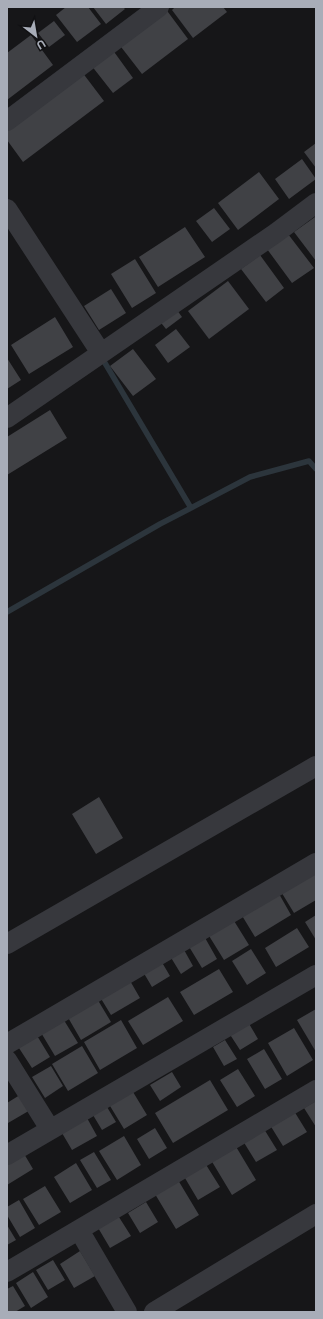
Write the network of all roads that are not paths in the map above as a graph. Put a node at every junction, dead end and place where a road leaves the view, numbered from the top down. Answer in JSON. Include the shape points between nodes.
{"nodes":[{"id":1,"x":159,"y":7,"type":"edge"},
{"id":2,"x":7,"y":121,"type":"edge"},
{"id":3,"x":316,"y":203,"type":"edge"},
{"id":4,"x":7,"y":209,"type":"edge"},
{"id":5,"x":101,"y":353,"type":"junction"},
{"id":6,"x":7,"y":418,"type":"edge"},
{"id":7,"x":316,"y":766,"type":"edge"},
{"id":8,"x":316,"y":863,"type":"edge"},
{"id":9,"x":7,"y":944,"type":"edge"},
{"id":10,"x":316,"y":975,"type":"edge"},
{"id":11,"x":7,"y":1044,"type":"edge"},
{"id":12,"x":7,"y":1060,"type":"edge"},
{"id":13,"x":316,"y":1090,"type":"edge"},
{"id":14,"x":50,"y":1129,"type":"junction"},
{"id":15,"x":7,"y":1155,"type":"edge"},
{"id":16,"x":316,"y":1214,"type":"edge"},
{"id":17,"x":79,"y":1230,"type":"junction"},
{"id":18,"x":7,"y":1272,"type":"edge"},
{"id":19,"x":126,"y":1312,"type":"edge"},
{"id":20,"x":154,"y":1312,"type":"edge"}],
"edges":[{"from":1,"to":2,"type":"street"},
{"from":3,"to":5,"type":"street"},
{"from":4,"to":5,"type":"street"},
{"from":5,"to":6,"type":"street"},
{"from":7,"to":9,"type":"street"},
{"from":8,"to":11,"type":"street"},
{"from":10,"to":14,"type":"street"},
{"from":12,"to":14,"type":"street"},
{"from":13,"to":17,"type":"street"},
{"from":14,"to":15,"type":"street"},
{"from":16,"to":20,"type":"street"},
{"from":17,"to":18,"type":"street"},
{"from":17,"to":19,"type":"street"}]}
